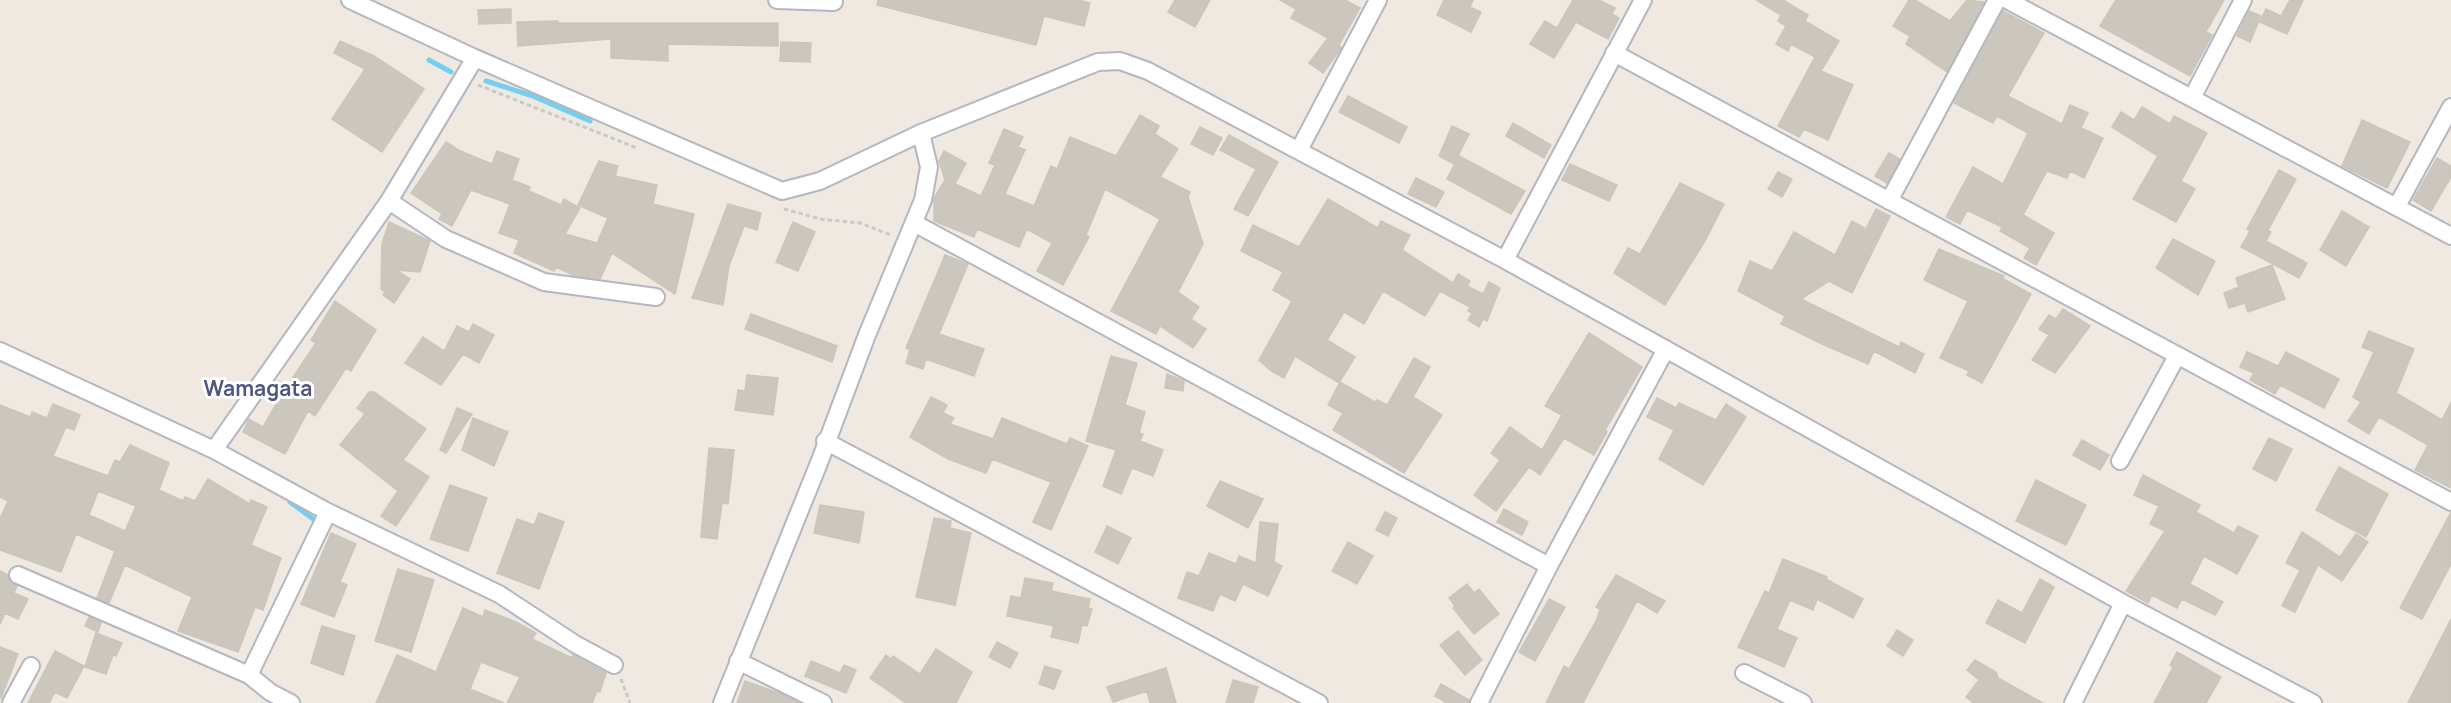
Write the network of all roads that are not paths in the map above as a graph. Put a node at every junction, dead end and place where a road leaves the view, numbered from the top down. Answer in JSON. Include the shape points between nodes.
{"nodes":[{"id":1,"x":350,"y":0,"type":"edge"},
{"id":2,"x":777,"y":0,"type":"edge"},
{"id":3,"x":1378,"y":0,"type":"edge"},
{"id":4,"x":1643,"y":0,"type":"edge"},
{"id":5,"x":1997,"y":0,"type":"edge"},
{"id":6,"x":2007,"y":0,"type":"edge"},
{"id":7,"x":2243,"y":0,"type":"edge"},
{"id":8,"x":834,"y":2,"type":"dead end"},
{"id":9,"x":1614,"y":53,"type":"junction"},
{"id":10,"x":475,"y":58,"type":"junction"},
{"id":11,"x":2192,"y":98,"type":"junction"},
{"id":12,"x":2451,"y":106,"type":"edge"},
{"id":13,"x":921,"y":133,"type":"junction"},
{"id":14,"x":1299,"y":150,"type":"junction"},
{"id":15,"x":388,"y":201,"type":"junction"},
{"id":16,"x":1889,"y":201,"type":"junction"},
{"id":17,"x":2397,"y":206,"type":"junction"},
{"id":18,"x":914,"y":223,"type":"junction"},
{"id":19,"x":2451,"y":236,"type":"edge"},
{"id":20,"x":1504,"y":260,"type":"junction"},
{"id":21,"x":657,"y":297,"type":"dead end"},
{"id":22,"x":1666,"y":349,"type":"junction"},
{"id":23,"x":0,"y":351,"type":"edge"},
{"id":24,"x":2177,"y":356,"type":"junction"},
{"id":25,"x":825,"y":441,"type":"junction"},
{"id":26,"x":214,"y":450,"type":"junction"},
{"id":27,"x":2120,"y":461,"type":"dead end"},
{"id":28,"x":2451,"y":502,"type":"edge"},
{"id":29,"x":328,"y":512,"type":"junction"},
{"id":30,"x":1549,"y":566,"type":"junction"},
{"id":31,"x":18,"y":575,"type":"dead end"},
{"id":32,"x":2123,"y":603,"type":"junction"},
{"id":33,"x":738,"y":661,"type":"junction"},
{"id":34,"x":614,"y":665,"type":"road end"},
{"id":35,"x":31,"y":666,"type":"dead end"},
{"id":36,"x":1744,"y":673,"type":"dead end"},
{"id":37,"x":249,"y":675,"type":"junction"},
{"id":38,"x":11,"y":703,"type":"edge"},
{"id":39,"x":291,"y":703,"type":"edge"},
{"id":40,"x":722,"y":703,"type":"edge"},
{"id":41,"x":823,"y":703,"type":"edge"},
{"id":42,"x":1319,"y":703,"type":"edge"},
{"id":43,"x":1479,"y":703,"type":"edge"},
{"id":44,"x":1803,"y":703,"type":"edge"},
{"id":45,"x":2073,"y":703,"type":"edge"},
{"id":46,"x":2313,"y":703,"type":"edge"}],
"edges":[{"from":1,"to":10,"type":"street"},
{"from":2,"to":8,"type":"street"},
{"from":3,"to":14,"type":"street"},
{"from":4,"to":9,"type":"street"},
{"from":5,"to":16,"type":"street"},
{"from":6,"to":11,"type":"street"},
{"from":7,"to":11,"type":"street"},
{"from":9,"to":16,"type":"street"},
{"from":9,"to":20,"type":"street"},
{"from":10,"to":13,"type":"street","via":[[782,191],[820,181]]},
{"from":10,"to":15,"type":"street"},
{"from":11,"to":17,"type":"street"},
{"from":12,"to":17,"type":"street"},
{"from":13,"to":14,"type":"street","via":[[1098,62],[1120,61],[1148,71]]},
{"from":13,"to":18,"type":"street","via":[[929,166]]},
{"from":14,"to":20,"type":"street"},
{"from":15,"to":21,"type":"street","via":[[446,239],[544,282]]},
{"from":15,"to":26,"type":"street"},
{"from":16,"to":24,"type":"street"},
{"from":17,"to":19,"type":"street"},
{"from":18,"to":25,"type":"street"},
{"from":18,"to":30,"type":"street"},
{"from":20,"to":22,"type":"street"},
{"from":22,"to":30,"type":"street"},
{"from":22,"to":32,"type":"street"},
{"from":23,"to":26,"type":"street"},
{"from":24,"to":27,"type":"street"},
{"from":24,"to":28,"type":"street"},
{"from":25,"to":33,"type":"street"},
{"from":25,"to":42,"type":"street"},
{"from":26,"to":29,"type":"street"},
{"from":29,"to":34,"type":"street","via":[[499,594]]},
{"from":29,"to":37,"type":"street"},
{"from":30,"to":43,"type":"street"},
{"from":31,"to":37,"type":"street"},
{"from":32,"to":45,"type":"street"},
{"from":32,"to":46,"type":"street"},
{"from":33,"to":40,"type":"street"},
{"from":33,"to":41,"type":"street"},
{"from":35,"to":38,"type":"street"},
{"from":36,"to":44,"type":"street"},
{"from":37,"to":39,"type":"street"}]}
